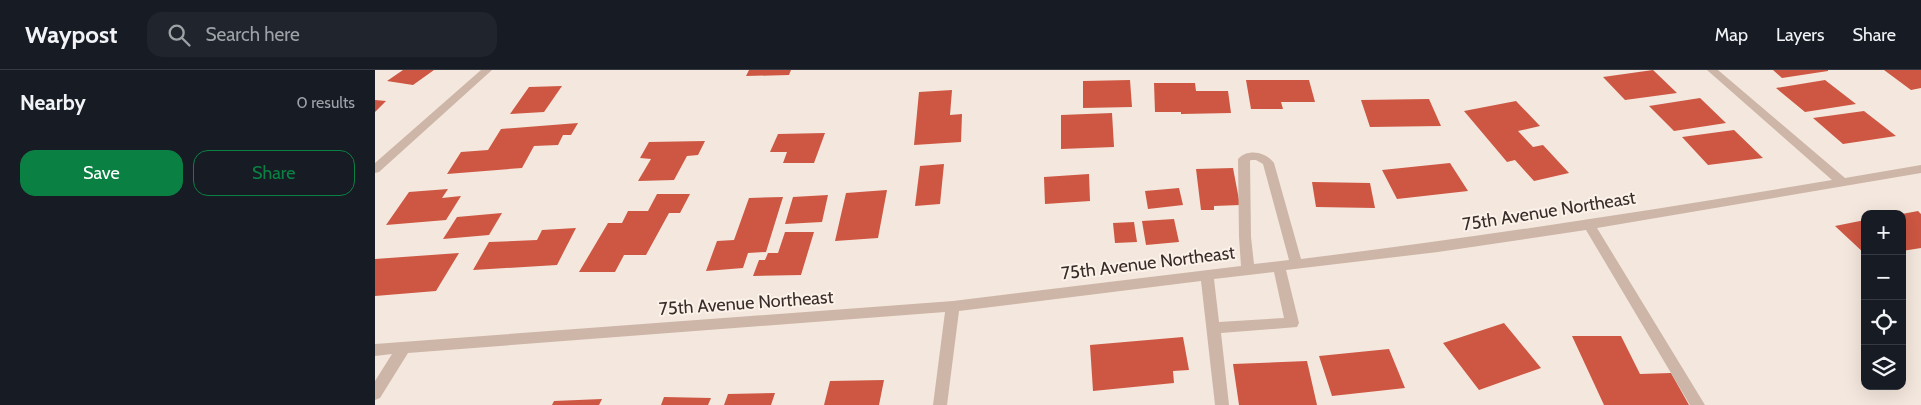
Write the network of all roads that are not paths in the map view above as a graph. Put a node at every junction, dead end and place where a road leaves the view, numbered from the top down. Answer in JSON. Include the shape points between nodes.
{"nodes":[{"id":1,"x":487,"y":70,"type":"edge"},
{"id":2,"x":1712,"y":70,"type":"edge"},
{"id":3,"x":375,"y":169,"type":"edge"},
{"id":4,"x":1921,"y":169,"type":"edge"},
{"id":5,"x":1841,"y":181,"type":"junction"},
{"id":6,"x":1589,"y":225,"type":"junction"},
{"id":7,"x":1296,"y":264,"type":"junction"},
{"id":8,"x":1279,"y":266,"type":"junction"},
{"id":9,"x":1247,"y":270,"type":"junction"},
{"id":10,"x":1207,"y":275,"type":"junction"},
{"id":11,"x":953,"y":306,"type":"junction"},
{"id":12,"x":1213,"y":328,"type":"junction"},
{"id":13,"x":405,"y":348,"type":"junction"},
{"id":14,"x":375,"y":350,"type":"edge"},
{"id":15,"x":375,"y":394,"type":"edge"},
{"id":16,"x":940,"y":405,"type":"edge"},
{"id":17,"x":1222,"y":405,"type":"edge"},
{"id":18,"x":1698,"y":405,"type":"edge"}],
"edges":[{"from":1,"to":3,"type":"street"},
{"from":2,"to":5,"type":"street"},
{"from":4,"to":5,"type":"street","name":"75th Avenue Northeast"},
{"from":5,"to":6,"type":"street","name":"75th Avenue Northeast"},
{"from":6,"to":7,"type":"street","name":"75th Avenue Northeast"},
{"from":6,"to":18,"type":"street"},
{"from":7,"to":8,"type":"street","name":"75th Avenue Northeast"},
{"from":7,"to":9,"type":"street","via":[[1268,163],[1264,158],[1251,155],[1244,159]]},
{"from":8,"to":9,"type":"street","name":"75th Avenue Northeast"},
{"from":8,"to":12,"type":"street","via":[[1292,323]]},
{"from":9,"to":10,"type":"street","name":"75th Avenue Northeast"},
{"from":10,"to":11,"type":"street","name":"75th Avenue Northeast"},
{"from":10,"to":12,"type":"street"},
{"from":11,"to":13,"type":"street","name":"75th Avenue Northeast"},
{"from":11,"to":16,"type":"street"},
{"from":12,"to":17,"type":"street"},
{"from":13,"to":14,"type":"street","name":"75th Avenue Northeast"},
{"from":13,"to":15,"type":"street"}]}
